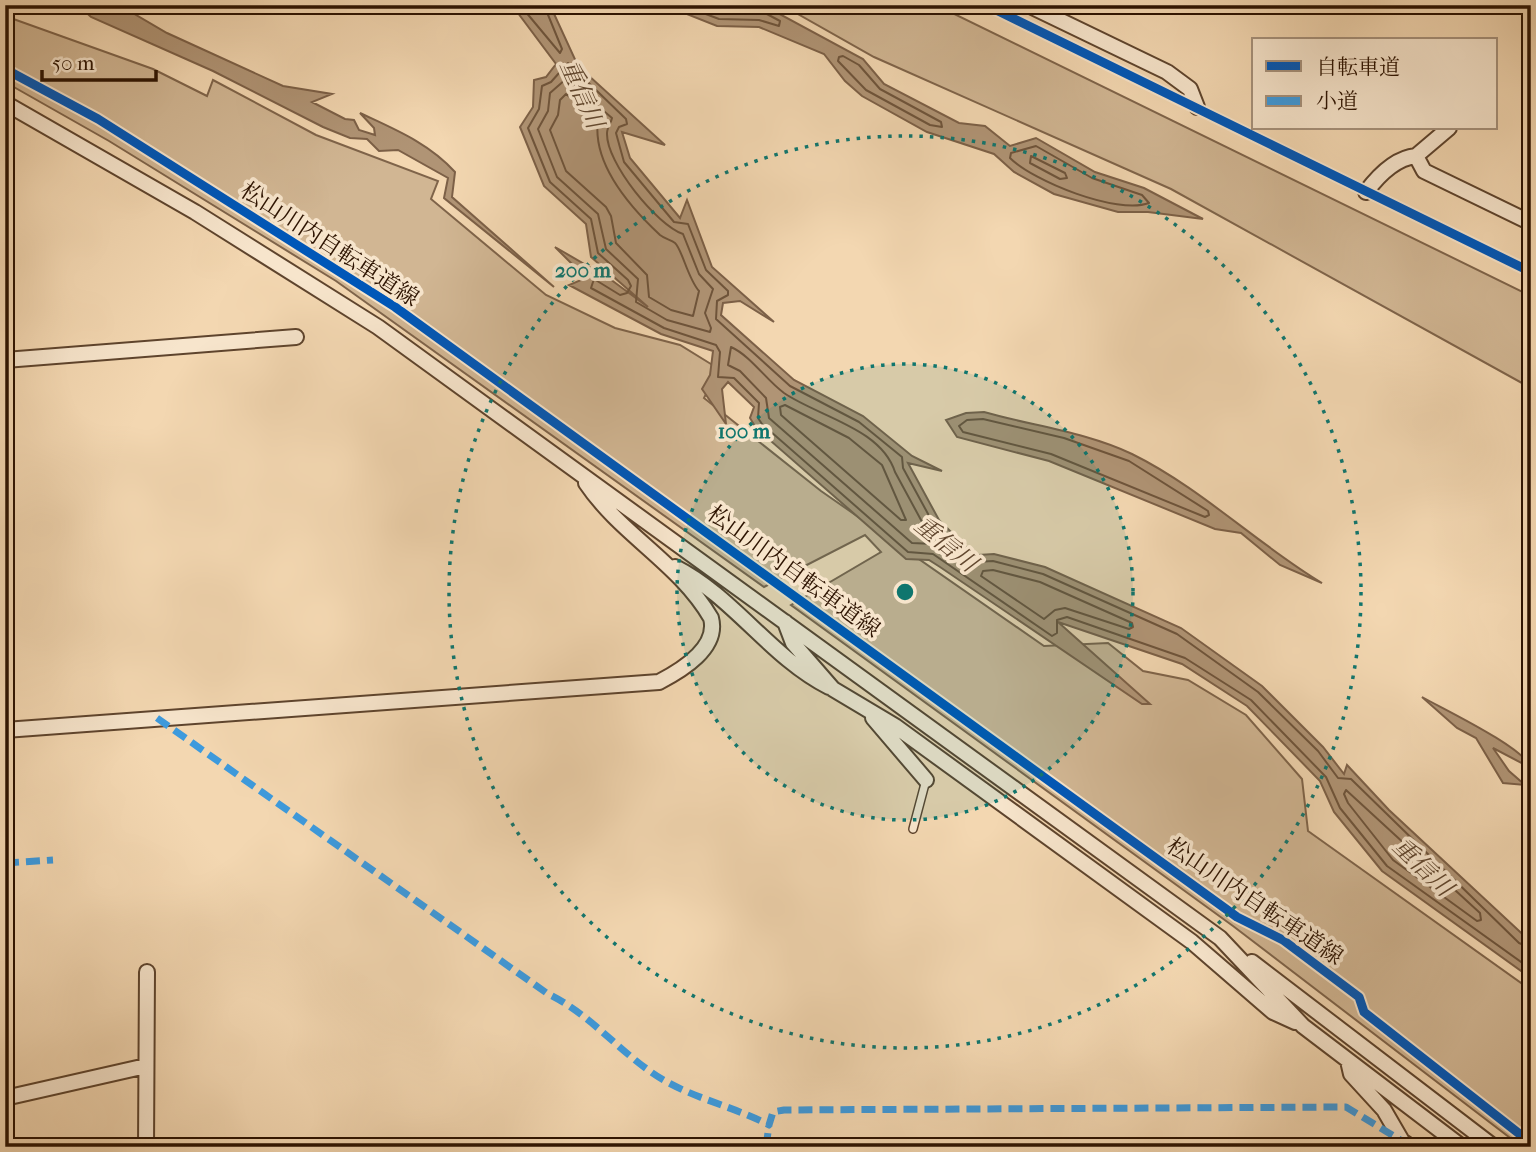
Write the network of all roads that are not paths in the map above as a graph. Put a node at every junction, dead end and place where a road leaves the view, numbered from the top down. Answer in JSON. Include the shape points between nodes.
{"nodes":[{"id":1,"x":1028,"y":5,"type":"edge"},
{"id":2,"x":5,"y":103,"type":"edge"},
{"id":3,"x":1197,"y":107,"type":"dead end"},
{"id":4,"x":1447,"y":130,"type":"edge"},
{"id":5,"x":1416,"y":156,"type":"junction"},
{"id":6,"x":1366,"y":192,"type":"dead end"},
{"id":7,"x":1531,"y":223,"type":"edge"},
{"id":8,"x":296,"y":337,"type":"dead end"},
{"id":9,"x":5,"y":360,"type":"edge"},
{"id":10,"x":580,"y":474,"type":"junction"},
{"id":11,"x":670,"y":565,"type":"junction"},
{"id":12,"x":785,"y":622,"type":"junction"},
{"id":13,"x":833,"y":689,"type":"junction"},
{"id":14,"x":867,"y":712,"type":"junction"},
{"id":15,"x":5,"y":730,"type":"edge"},
{"id":16,"x":926,"y":780,"type":"joint"},
{"id":17,"x":913,"y":829,"type":"dead end"},
{"id":18,"x":1220,"y":938,"type":"junction"},
{"id":19,"x":147,"y":972,"type":"dead end"},
{"id":20,"x":1303,"y":1026,"type":"junction"},
{"id":21,"x":1347,"y":1060,"type":"junction"},
{"id":22,"x":146,"y":1066,"type":"junction"},
{"id":23,"x":5,"y":1097,"type":"edge"},
{"id":24,"x":1404,"y":1145,"type":"edge"},
{"id":25,"x":146,"y":1147,"type":"edge"},
{"id":26,"x":1462,"y":1147,"type":"edge"},
{"id":27,"x":1494,"y":1147,"type":"edge"}],
"edges":[{"from":1,"to":3,"type":"street","via":[[1167,72],[1190,89]]},
{"from":2,"to":10,"type":"street","via":[[195,212],[378,327]]},
{"from":4,"to":5,"type":"street"},
{"from":5,"to":6,"type":"street","via":[[1376,178]]},
{"from":5,"to":7,"type":"street","via":[[1424,171]]},
{"from":8,"to":9,"type":"street"},
{"from":10,"to":11,"type":"street","via":[[596,497]]},
{"from":10,"to":12,"type":"street"},
{"from":11,"to":13,"type":"street","via":[[737,611],[782,658]]},
{"from":11,"to":15,"type":"street","via":[[704,607],[713,627],[706,647],[659,682]]},
{"from":12,"to":13,"type":"street","via":[[793,643]]},
{"from":12,"to":18,"type":"street"},
{"from":13,"to":14,"type":"street"},
{"from":14,"to":16,"type":"street"},
{"from":14,"to":20,"type":"street","via":[[895,726],[1192,942],[1273,1012]]},
{"from":16,"to":17,"type":"lane"},
{"from":18,"to":20,"type":"street"},
{"from":18,"to":27,"type":"street"},
{"from":19,"to":22,"type":"street"},
{"from":20,"to":21,"type":"street"},
{"from":21,"to":24,"type":"street","via":[[1352,1074],[1384,1110]]},
{"from":21,"to":26,"type":"street"},
{"from":22,"to":23,"type":"street"},
{"from":22,"to":25,"type":"street"}]}
